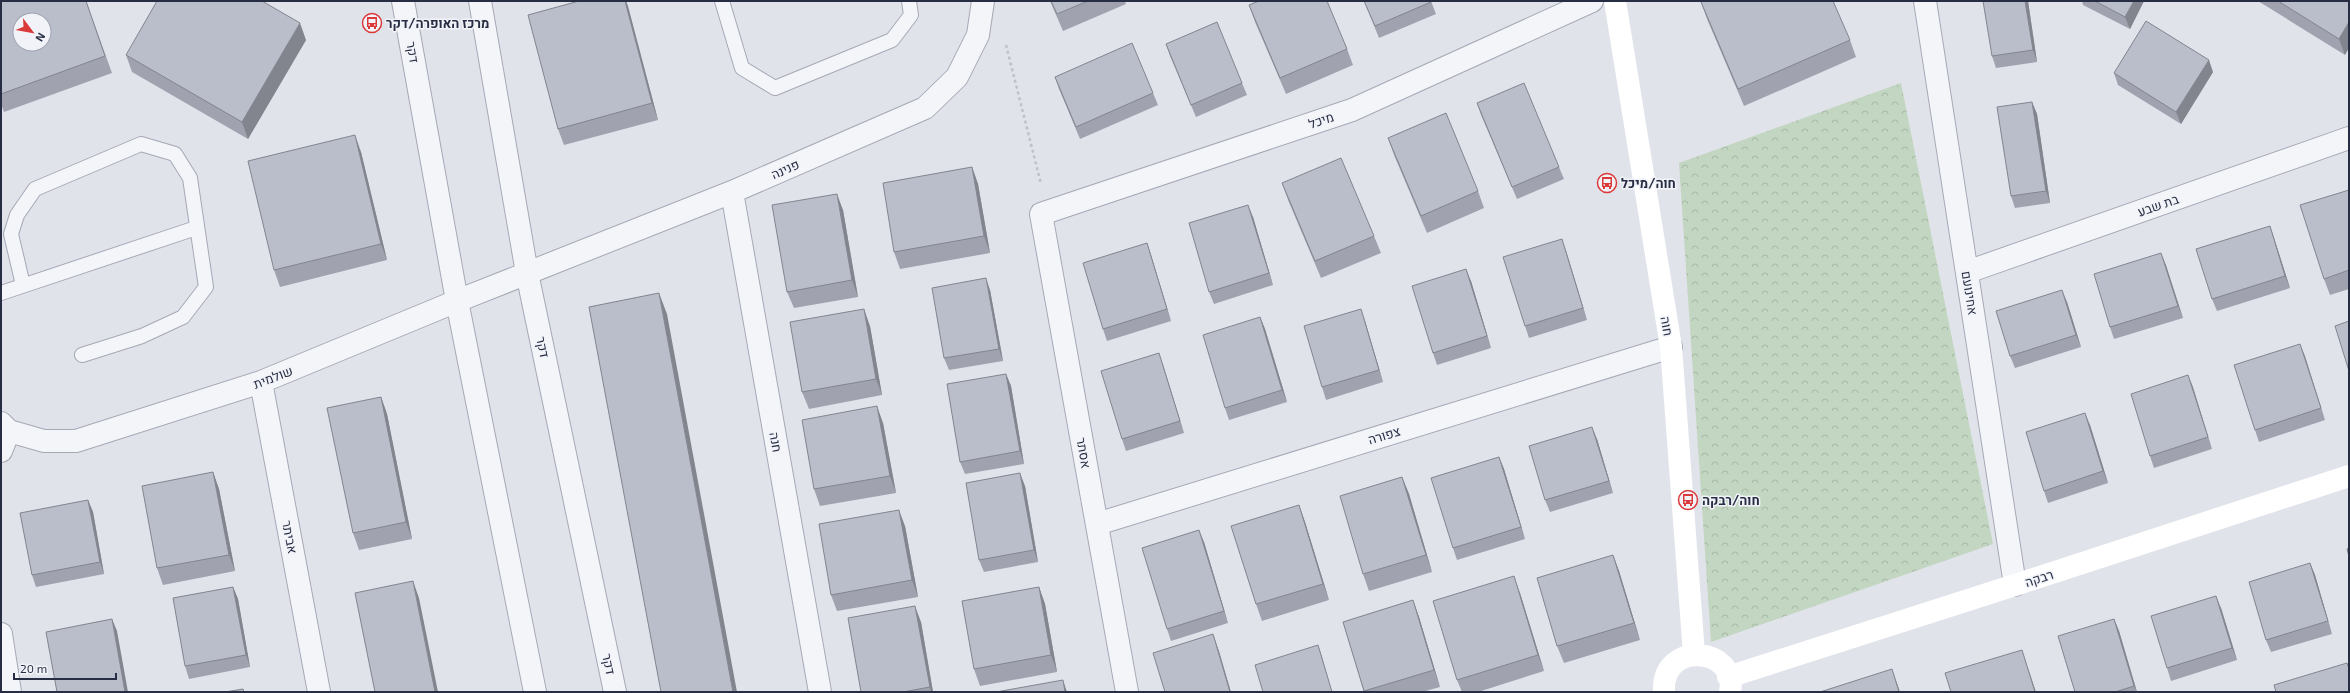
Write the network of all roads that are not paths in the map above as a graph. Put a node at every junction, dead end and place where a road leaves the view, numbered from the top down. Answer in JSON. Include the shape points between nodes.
{"nodes":[{"id":1,"x":403,"y":1,"type":"edge"},
{"id":2,"x":480,"y":1,"type":"edge"},
{"id":3,"x":909,"y":1,"type":"edge"},
{"id":4,"x":983,"y":1,"type":"edge"},
{"id":5,"x":1592,"y":1,"type":"edge"},
{"id":6,"x":1615,"y":1,"type":"edge"},
{"id":7,"x":1925,"y":1,"type":"edge"},
{"id":8,"x":727,"y":3,"type":"edge"},
{"id":9,"x":2349,"y":138,"type":"edge"},
{"id":10,"x":732,"y":192,"type":"junction"},
{"id":11,"x":1044,"y":213,"type":"joint"},
{"id":12,"x":196,"y":228,"type":"junction"},
{"id":13,"x":1967,"y":272,"type":"junction"},
{"id":14,"x":527,"y":273,"type":"junction"},
{"id":15,"x":23,"y":285,"type":"junction"},
{"id":16,"x":1,"y":292,"type":"edge"},
{"id":17,"x":457,"y":301,"type":"junction"},
{"id":18,"x":1671,"y":347,"type":"junction"},
{"id":19,"x":82,"y":355,"type":"dead end"},
{"id":20,"x":261,"y":382,"type":"junction"},
{"id":21,"x":5,"y":427,"type":"edge"},
{"id":22,"x":1,"y":452,"type":"edge"},
{"id":23,"x":2349,"y":476,"type":"edge"},
{"id":24,"x":1097,"y":524,"type":"junction"},
{"id":25,"x":2015,"y":585,"type":"junction"},
{"id":26,"x":1,"y":634,"type":"edge"},
{"id":27,"x":1694,"y":654,"type":"junction"},
{"id":28,"x":1729,"y":684,"type":"edge"},
{"id":29,"x":10,"y":692,"type":"edge"},
{"id":30,"x":319,"y":692,"type":"edge"},
{"id":31,"x":535,"y":692,"type":"edge"},
{"id":32,"x":615,"y":692,"type":"edge"},
{"id":33,"x":820,"y":692,"type":"edge"},
{"id":34,"x":1127,"y":692,"type":"edge"},
{"id":35,"x":1664,"y":692,"type":"edge"}],
"edges":[{"from":1,"to":17,"type":"street","name":"דקר"},
{"from":2,"to":14,"type":"street","name":"דקר"},
{"from":3,"to":8,"type":"lane","via":[[911,15],[892,40],[775,88],[742,68]]},
{"from":4,"to":10,"type":"street","name":"פנינה","via":[[978,35],[956,76],[925,108]]},
{"from":5,"to":11,"type":"street","name":"מיכל","via":[[1352,110]]},
{"from":6,"to":18,"type":"street","name":"חוה"},
{"from":7,"to":13,"type":"street","name":"אחינועם"},
{"from":9,"to":13,"type":"street","name":"בת שבע"},
{"from":10,"to":14,"type":"street","name":"פנינה"},
{"from":10,"to":33,"type":"street","name":"חנה"},
{"from":11,"to":24,"type":"street","name":"אסתר"},
{"from":12,"to":15,"type":"lane"},
{"from":12,"to":15,"type":"lane","via":[[190,178],[175,154],[141,144],[35,189],[17,215],[11,234]]},
{"from":12,"to":19,"type":"lane","via":[[206,286],[183,317],[142,336]]},
{"from":13,"to":25,"type":"street","name":"אחינועם"},
{"from":14,"to":17,"type":"street","name":"שולמית"},
{"from":14,"to":32,"type":"street","name":"דקר"},
{"from":15,"to":16,"type":"lane"},
{"from":17,"to":20,"type":"street","name":"שולמית"},
{"from":17,"to":31,"type":"street","name":"דקר"},
{"from":18,"to":24,"type":"street","name":"צפורה"},
{"from":18,"to":27,"type":"street","name":"חוה"},
{"from":20,"to":21,"type":"street","name":"שולמית","via":[[76,441],[44,441]]},
{"from":20,"to":30,"type":"street","name":"אביתר"},
{"from":21,"to":22,"type":"street"},
{"from":23,"to":25,"type":"street","name":"רבקה"},
{"from":24,"to":34,"type":"street","name":"אסתר"},
{"from":25,"to":28,"type":"street","name":"רבקה"},
{"from":26,"to":29,"type":"street"},
{"from":27,"to":28,"type":"street","via":[[1711,657],[1719,662]]},
{"from":27,"to":35,"type":"street","via":[[1686,656],[1671,667],[1666,675]]}]}
